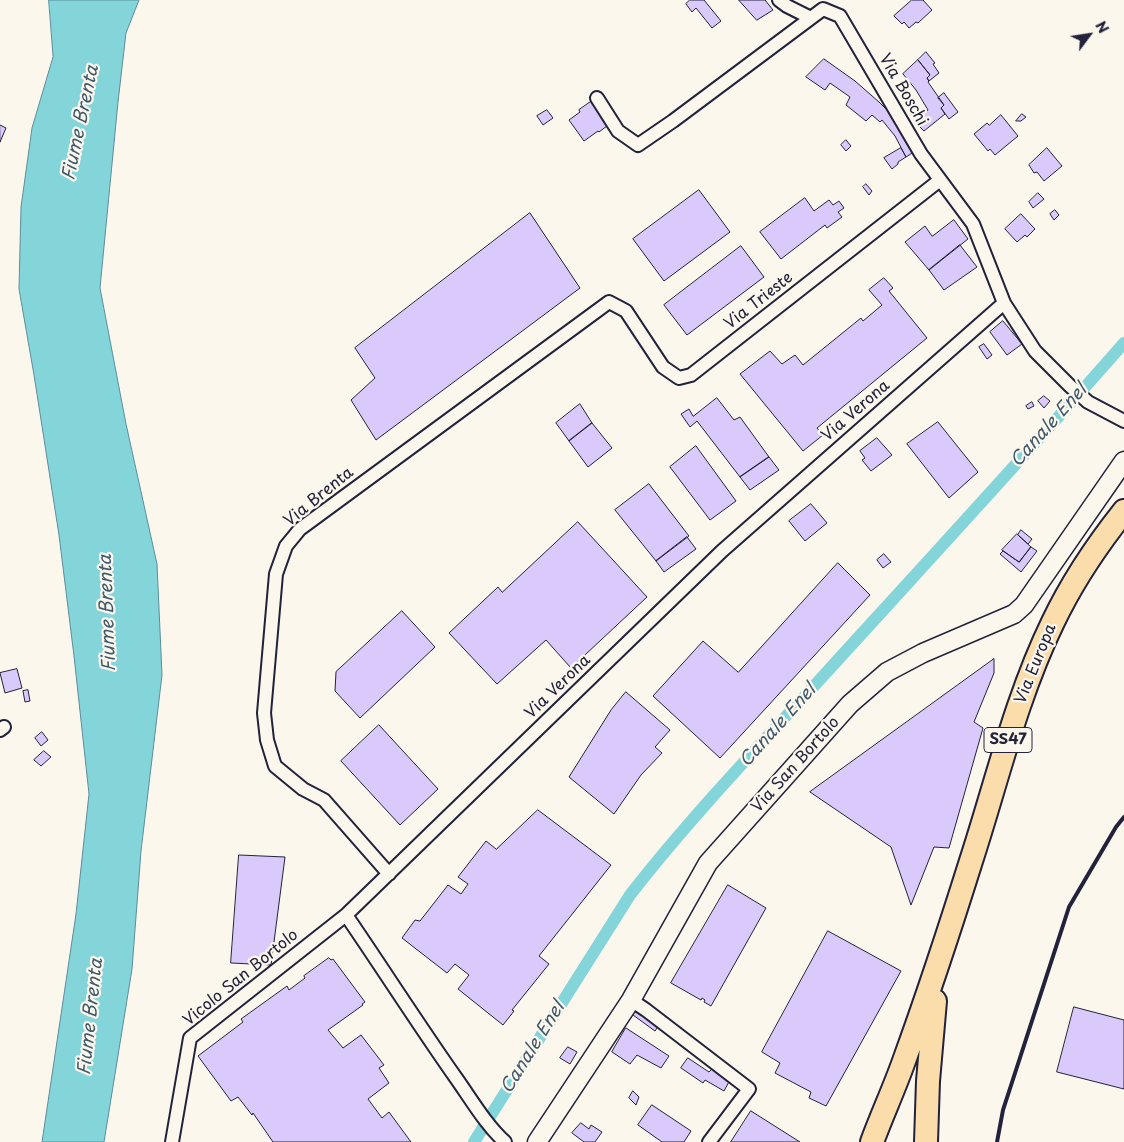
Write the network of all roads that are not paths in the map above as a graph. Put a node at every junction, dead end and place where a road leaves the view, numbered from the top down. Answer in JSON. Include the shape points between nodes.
{"nodes":[{"id":1,"x":779,"y":0,"type":"edge"},
{"id":2,"x":811,"y":18,"type":"junction"},
{"id":3,"x":597,"y":98,"type":"dead end"},
{"id":4,"x":940,"y":180,"type":"junction"},
{"id":5,"x":609,"y":302,"type":"joint"},
{"id":6,"x":1004,"y":303,"type":"junction"},
{"id":7,"x":1124,"y":421,"type":"edge"},
{"id":8,"x":1124,"y":461,"type":"edge"},
{"id":9,"x":1124,"y":511,"type":"edge"},
{"id":10,"x":389,"y":874,"type":"junction"},
{"id":11,"x":346,"y":915,"type":"junction"},
{"id":12,"x":943,"y":947,"type":"junction"},
{"id":13,"x":631,"y":1000,"type":"junction"},
{"id":14,"x":904,"y":1062,"type":"junction"},
{"id":15,"x":502,"y":1139,"type":"edge"},
{"id":16,"x":172,"y":1142,"type":"edge"},
{"id":17,"x":537,"y":1142,"type":"edge"},
{"id":18,"x":710,"y":1142,"type":"edge"},
{"id":19,"x":872,"y":1142,"type":"edge"},
{"id":20,"x":885,"y":1142,"type":"edge"},
{"id":21,"x":926,"y":1142,"type":"edge"}],
"edges":[{"from":1,"to":2,"type":"street"},
{"from":2,"to":3,"type":"street","name":"Via Boschi","via":[[638,145],[618,131]]},
{"from":2,"to":4,"type":"street","name":"Via Boschi","via":[[823,9],[840,16],[921,154]]},
{"from":4,"to":5,"type":"street","name":"Via Trieste","via":[[692,375],[678,378],[663,367],[626,311]]},
{"from":4,"to":6,"type":"street","name":"Via Boschi","via":[[973,224]]},
{"from":5,"to":10,"type":"street","name":"Via Brenta","via":[[300,529],[286,546],[276,574],[264,713],[267,740],[275,766],[303,789],[324,800]]},
{"from":6,"to":7,"type":"street","name":"Via Boschi","via":[[1035,350],[1070,386],[1088,402]]},
{"from":6,"to":10,"type":"street","name":"Via Verona","via":[[722,551]]},
{"from":8,"to":13,"type":"street","name":"Via San Bortolo","via":[[1041,581],[1014,614],[887,672],[850,704],[708,863]]},
{"from":9,"to":12,"type":"highway","name":"Via Europa","number":"SS47","via":[[1078,577],[1044,640],[1015,719]]},
{"from":10,"to":11,"type":"street","name":"Via Verona"},
{"from":11,"to":15,"type":"street","via":[[445,1062]]},
{"from":11,"to":16,"type":"street","name":"Vicolo San Bortolo","via":[[190,1038]]},
{"from":12,"to":14,"type":"highway","number":"SS47"},
{"from":12,"to":21,"type":"highway","via":[[931,1035]]},
{"from":13,"to":17,"type":"street","name":"Via San Bortolo"},
{"from":13,"to":18,"type":"street","via":[[749,1089]]},
{"from":14,"to":19,"type":"highway","number":"SS47"},
{"from":14,"to":20,"type":"highway","number":"SS47"}]}
